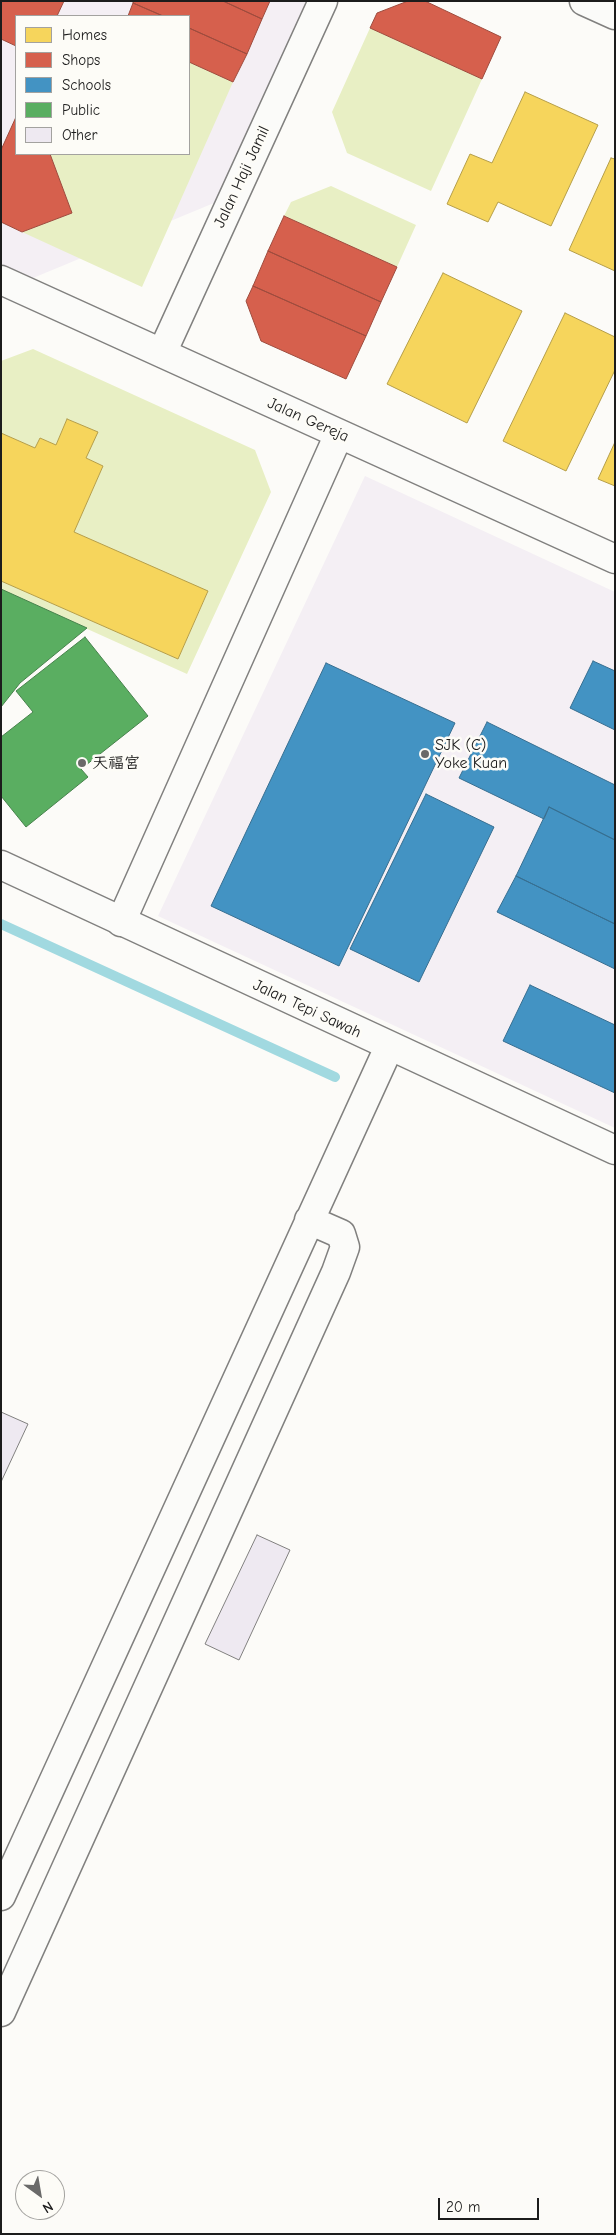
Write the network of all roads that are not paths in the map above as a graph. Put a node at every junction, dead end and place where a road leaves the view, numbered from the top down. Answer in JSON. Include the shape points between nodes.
{"nodes":[{"id":1,"x":322,"y":1,"type":"edge"},
{"id":2,"x":584,"y":1,"type":"edge"},
{"id":3,"x":615,"y":15,"type":"edge"},
{"id":4,"x":1,"y":280,"type":"edge"},
{"id":5,"x":162,"y":354,"type":"junction"},
{"id":6,"x":339,"y":434,"type":"junction"},
{"id":7,"x":615,"y":560,"type":"edge"},
{"id":8,"x":1,"y":865,"type":"edge"},
{"id":9,"x":121,"y":922,"type":"junction"},
{"id":10,"x":389,"y":1047,"type":"junction"},
{"id":11,"x":615,"y":1150,"type":"edge"},
{"id":12,"x":309,"y":1220,"type":"junction"},
{"id":13,"x":1,"y":1896,"type":"edge"},
{"id":14,"x":1,"y":2012,"type":"edge"}],
"edges":[{"from":1,"to":5,"type":"street","name":"Jalan Haji Jamil"},
{"from":2,"to":3,"type":"street"},
{"from":4,"to":5,"type":"street","name":"Jalan Gereja"},
{"from":5,"to":6,"type":"street","name":"Jalan Gereja"},
{"from":6,"to":7,"type":"street","name":"Jalan Gereja"},
{"from":6,"to":9,"type":"street"},
{"from":8,"to":9,"type":"street","name":"Jalan Tepi Sawah"},
{"from":9,"to":10,"type":"street","name":"Jalan Tepi Sawah"},
{"from":10,"to":11,"type":"street","name":"Jalan Tepi Sawah"},
{"from":10,"to":12,"type":"street"},
{"from":12,"to":13,"type":"street"},
{"from":12,"to":14,"type":"street","via":[[341,1234],[345,1247],[336,1272]]}]}
